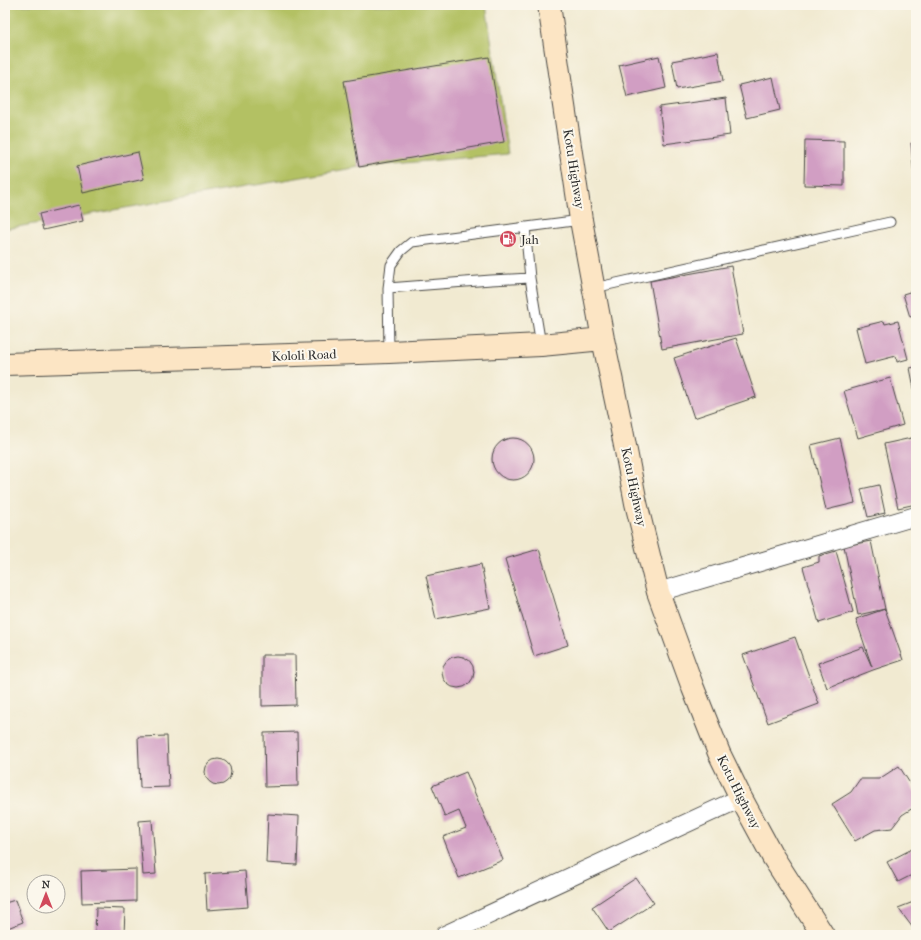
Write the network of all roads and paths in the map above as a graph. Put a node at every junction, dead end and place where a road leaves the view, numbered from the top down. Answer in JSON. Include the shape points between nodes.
{"nodes":[{"id":1,"x":549,"y":5,"type":"edge"},
{"id":2,"x":581,"y":220,"type":"junction"},
{"id":3,"x":890,"y":222,"type":"dead end"},
{"id":4,"x":525,"y":227,"type":"junction"},
{"id":5,"x":530,"y":278,"type":"junction"},
{"id":6,"x":388,"y":288,"type":"junction"},
{"id":7,"x":594,"y":288,"type":"junction"},
{"id":8,"x":603,"y":339,"type":"junction"},
{"id":9,"x":541,"y":345,"type":"junction"},
{"id":10,"x":389,"y":352,"type":"junction"},
{"id":11,"x":5,"y":364,"type":"edge"},
{"id":12,"x":916,"y":516,"type":"edge"},
{"id":13,"x":658,"y":592,"type":"junction"},
{"id":14,"x":741,"y":798,"type":"junction"},
{"id":15,"x":445,"y":935,"type":"edge"},
{"id":16,"x":823,"y":935,"type":"edge"}],
"edges":[{"from":1,"to":2,"type":"street","name":"Kotu Highway"},
{"from":2,"to":4,"type":"lane"},
{"from":2,"to":7,"type":"street","name":"Kotu Highway"},
{"from":3,"to":7,"type":"lane"},
{"from":4,"to":5,"type":"lane"},
{"from":4,"to":6,"type":"lane","via":[[412,242],[401,251],[391,265]]},
{"from":5,"to":6,"type":"lane"},
{"from":5,"to":9,"type":"lane"},
{"from":6,"to":10,"type":"lane"},
{"from":7,"to":8,"type":"street","name":"Kotu Highway"},
{"from":8,"to":9,"type":"street","name":"Kololi Road"},
{"from":8,"to":13,"type":"street","name":"Kotu Highway","via":[[636,503]]},
{"from":9,"to":10,"type":"street","name":"Kololi Road"},
{"from":10,"to":11,"type":"street","name":"Kololi Road"},
{"from":12,"to":13,"type":"street"},
{"from":13,"to":14,"type":"street","name":"Kotu Highway","via":[[719,753]]},
{"from":14,"to":15,"type":"street"},
{"from":14,"to":16,"type":"street","name":"Kotu Highway","via":[[773,857]]}]}
